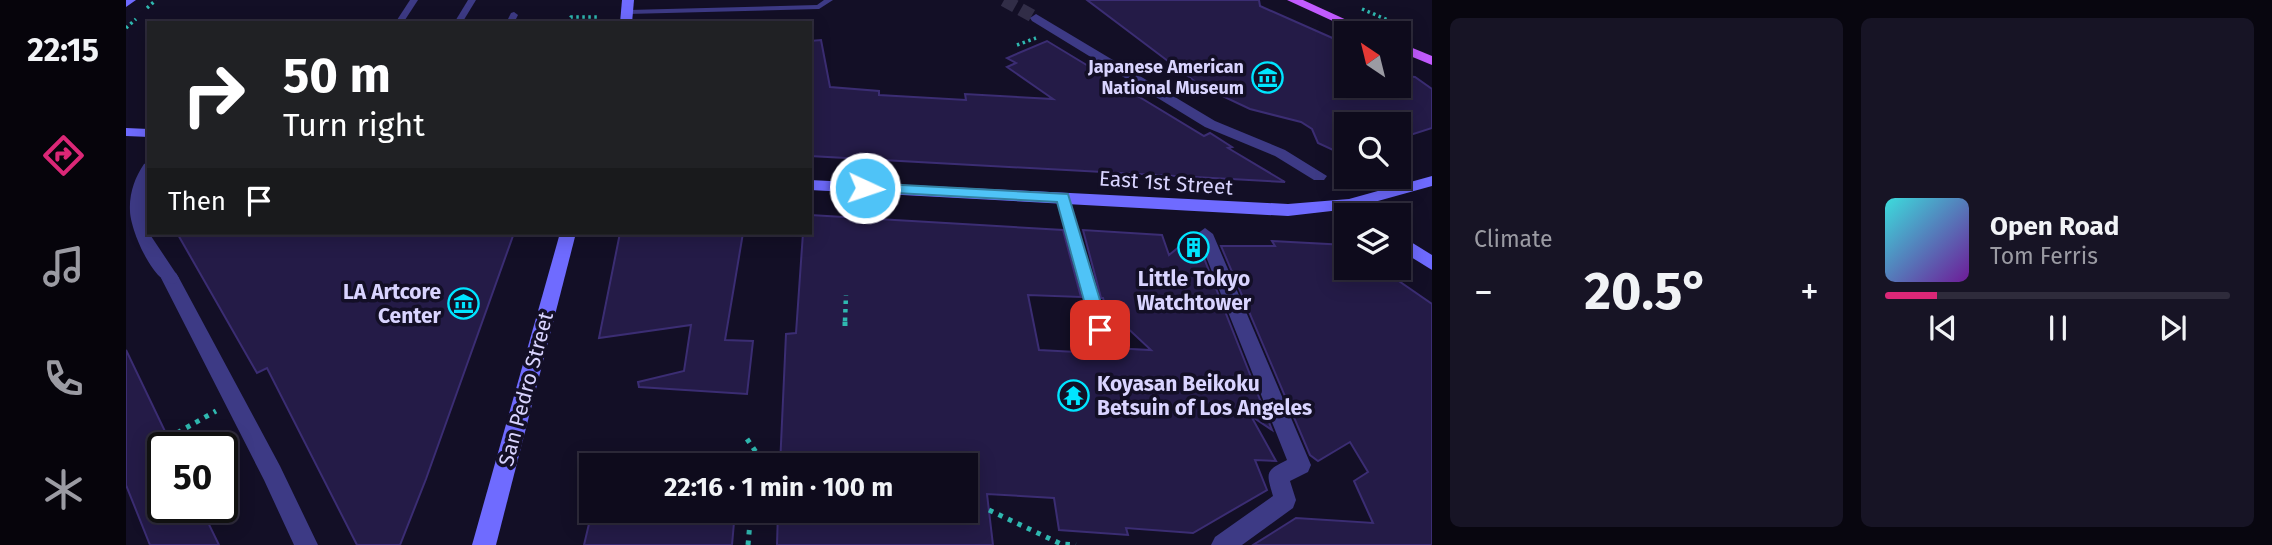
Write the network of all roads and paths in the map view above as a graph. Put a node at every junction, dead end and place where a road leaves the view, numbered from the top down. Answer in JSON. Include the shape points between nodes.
{"nodes":[{"id":1,"x":414,"y":0,"type":"edge"},
{"id":2,"x":472,"y":0,"type":"edge"},
{"id":3,"x":829,"y":0,"type":"edge"},
{"id":4,"x":1293,"y":0,"type":"edge"},
{"id":5,"x":1352,"y":5,"type":"dead end"},
{"id":6,"x":627,"y":12,"type":"edge"},
{"id":7,"x":597,"y":17,"type":"dead end"},
{"id":8,"x":1036,"y":18,"type":"tunnel mouth"},
{"id":9,"x":399,"y":21,"type":"edge"},
{"id":10,"x":459,"y":21,"type":"edge"},
{"id":11,"x":569,"y":21,"type":"edge"},
{"id":12,"x":1341,"y":21,"type":"edge"},
{"id":13,"x":1390,"y":21,"type":"edge"},
{"id":14,"x":1411,"y":52,"type":"edge"},
{"id":15,"x":1432,"y":61,"type":"edge"},
{"id":16,"x":126,"y":132,"type":"edge"},
{"id":17,"x":147,"y":133,"type":"edge"},
{"id":18,"x":147,"y":170,"type":"edge"},
{"id":19,"x":1319,"y":176,"type":"dead end"},
{"id":20,"x":1432,"y":181,"type":"edge"},
{"id":21,"x":812,"y":185,"type":"edge"},
{"id":22,"x":1063,"y":198,"type":"junction"},
{"id":23,"x":1353,"y":203,"type":"edge"},
{"id":24,"x":1334,"y":205,"type":"edge"},
{"id":25,"x":1205,"y":233,"type":"dead end"},
{"id":26,"x":567,"y":235,"type":"edge"},
{"id":27,"x":1411,"y":249,"type":"edge"},
{"id":28,"x":1432,"y":264,"type":"edge"},
{"id":29,"x":846,"y":295,"type":"dead end"},
{"id":30,"x":845,"y":326,"type":"dead end"},
{"id":31,"x":1100,"y":330,"type":"dead end"},
{"id":32,"x":234,"y":402,"type":"junction"},
{"id":33,"x":179,"y":432,"type":"edge"},
{"id":34,"x":747,"y":439,"type":"dead end"},
{"id":35,"x":756,"y":453,"type":"edge"},
{"id":36,"x":989,"y":510,"type":"dead end"},
{"id":37,"x":750,"y":523,"type":"edge"},
{"id":38,"x":306,"y":545,"type":"edge"},
{"id":39,"x":484,"y":545,"type":"edge"},
{"id":40,"x":748,"y":545,"type":"edge"},
{"id":41,"x":1076,"y":545,"type":"edge"},
{"id":42,"x":1223,"y":545,"type":"edge"}],
"edges":[{"from":1,"to":9,"type":"lane"},
{"from":2,"to":10,"type":"lane"},
{"from":3,"to":6,"type":"lane","via":[[819,7]]},
{"from":4,"to":12,"type":"main road"},
{"from":5,"to":13,"type":"path"},
{"from":7,"to":11,"type":"path"},
{"from":8,"to":19,"type":"street","via":[[1210,124],[1280,153]]},
{"from":14,"to":15,"type":"main road"},
{"from":16,"to":17,"type":"main road"},
{"from":18,"to":32,"type":"street","via":[[132,189],[126,212],[130,223],[170,278]]},
{"from":20,"to":23,"type":"main road","name":"East 1st Street"},
{"from":21,"to":22,"type":"main road","name":"East 1st Street"},
{"from":22,"to":24,"type":"main road","name":"East 1st Street","via":[[1275,210]]},
{"from":22,"to":31,"type":"lane"},
{"from":25,"to":42,"type":"street","via":[[1300,465],[1278,476],[1285,500]]},
{"from":26,"to":39,"type":"main road","name":"San Pedro Street"},
{"from":27,"to":28,"type":"main road"},
{"from":29,"to":30,"type":"path"},
{"from":32,"to":33,"type":"path"},
{"from":32,"to":38,"type":"street"},
{"from":34,"to":35,"type":"path"},
{"from":36,"to":41,"type":"path","via":[[1061,544]]},
{"from":37,"to":40,"type":"path"}]}
